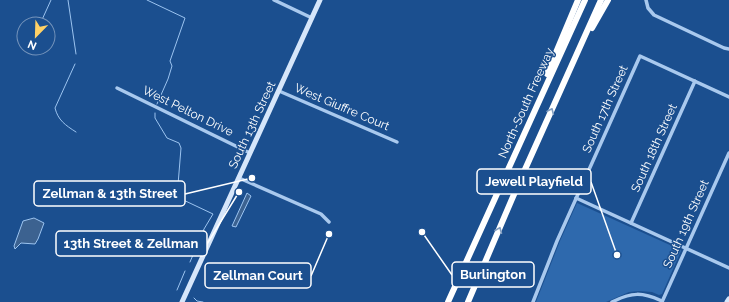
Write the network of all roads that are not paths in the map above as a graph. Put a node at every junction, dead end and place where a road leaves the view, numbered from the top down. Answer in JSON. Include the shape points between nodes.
{"nodes":[{"id":1,"x":274,"y":0,"type":"edge"},
{"id":2,"x":320,"y":0,"type":"edge"},
{"id":3,"x":578,"y":0,"type":"edge"},
{"id":4,"x":585,"y":0,"type":"edge"},
{"id":5,"x":601,"y":0,"type":"edge"},
{"id":6,"x":608,"y":0,"type":"edge"},
{"id":7,"x":646,"y":0,"type":"edge"},
{"id":8,"x":312,"y":18,"type":"junction"},
{"id":9,"x":729,"y":49,"type":"edge"},
{"id":10,"x":572,"y":64,"type":"junction"},
{"id":11,"x":695,"y":82,"type":"junction"},
{"id":12,"x":117,"y":88,"type":"dead end"},
{"id":13,"x":279,"y":91,"type":"junction"},
{"id":14,"x":729,"y":97,"type":"edge"},
{"id":15,"x":540,"y":99,"type":"junction"},
{"id":16,"x":397,"y":142,"type":"dead end"},
{"id":17,"x":250,"y":153,"type":"junction"},
{"id":18,"x":729,"y":153,"type":"edge"},
{"id":19,"x":239,"y":178,"type":"junction"},
{"id":20,"x":576,"y":198,"type":"junction"},
{"id":21,"x":329,"y":222,"type":"dead end"},
{"id":22,"x":631,"y":224,"type":"junction"},
{"id":23,"x":686,"y":249,"type":"junction"},
{"id":24,"x":484,"y":266,"type":"junction"},
{"id":25,"x":729,"y":268,"type":"edge"},
{"id":26,"x":729,"y":299,"type":"edge"},
{"id":27,"x":662,"y":301,"type":"edge"},
{"id":28,"x":182,"y":302,"type":"edge"},
{"id":29,"x":447,"y":302,"type":"edge"},
{"id":30,"x":468,"y":302,"type":"edge"},
{"id":31,"x":473,"y":302,"type":"edge"},
{"id":32,"x":533,"y":302,"type":"edge"},
{"id":33,"x":612,"y":302,"type":"edge"},
{"id":34,"x":728,"y":302,"type":"edge"}],
"edges":[{"from":1,"to":8,"type":"street"},
{"from":2,"to":8,"type":"street","name":"South 13th Street"},
{"from":3,"to":15,"type":"highway","via":[[548,72]]},
{"from":4,"to":15,"type":"highway","name":"North-South Freeway"},
{"from":5,"to":10,"type":"highway"},
{"from":6,"to":10,"type":"highway"},
{"from":7,"to":9,"type":"street","via":[[654,16]]},
{"from":8,"to":13,"type":"street","name":"South 13th Street"},
{"from":24,"to":10,"type":"highway","one_way":true},
{"from":11,"to":14,"type":"street"},
{"from":11,"to":20,"type":"street","name":"South 17th Street","via":[[640,56]]},
{"from":11,"to":22,"type":"street","name":"South 18th Street"},
{"from":12,"to":17,"type":"street","name":"West Pelton Drive"},
{"from":13,"to":16,"type":"street","name":"West Giuffre Court"},
{"from":13,"to":17,"type":"street","name":"South 13th Street"},
{"from":15,"to":29,"type":"highway","name":"North-South Freeway"},
{"from":17,"to":19,"type":"street","name":"South 13th Street"},
{"from":18,"to":23,"type":"street","name":"South 19th Street"},
{"from":19,"to":21,"type":"street","via":[[321,214]]},
{"from":19,"to":28,"type":"street","name":"South 13th Street"},
{"from":20,"to":22,"type":"street"},
{"from":20,"to":32,"type":"street","name":"South 17th Street"},
{"from":22,"to":23,"type":"street"},
{"from":23,"to":25,"type":"street"},
{"from":23,"to":27,"type":"street","name":"South 19th Street"},
{"from":24,"to":30,"type":"highway"},
{"from":24,"to":31,"type":"highway"},
{"from":26,"to":34,"type":"street"},
{"from":27,"to":33,"type":"street","via":[[639,294],[625,296]]}]}
